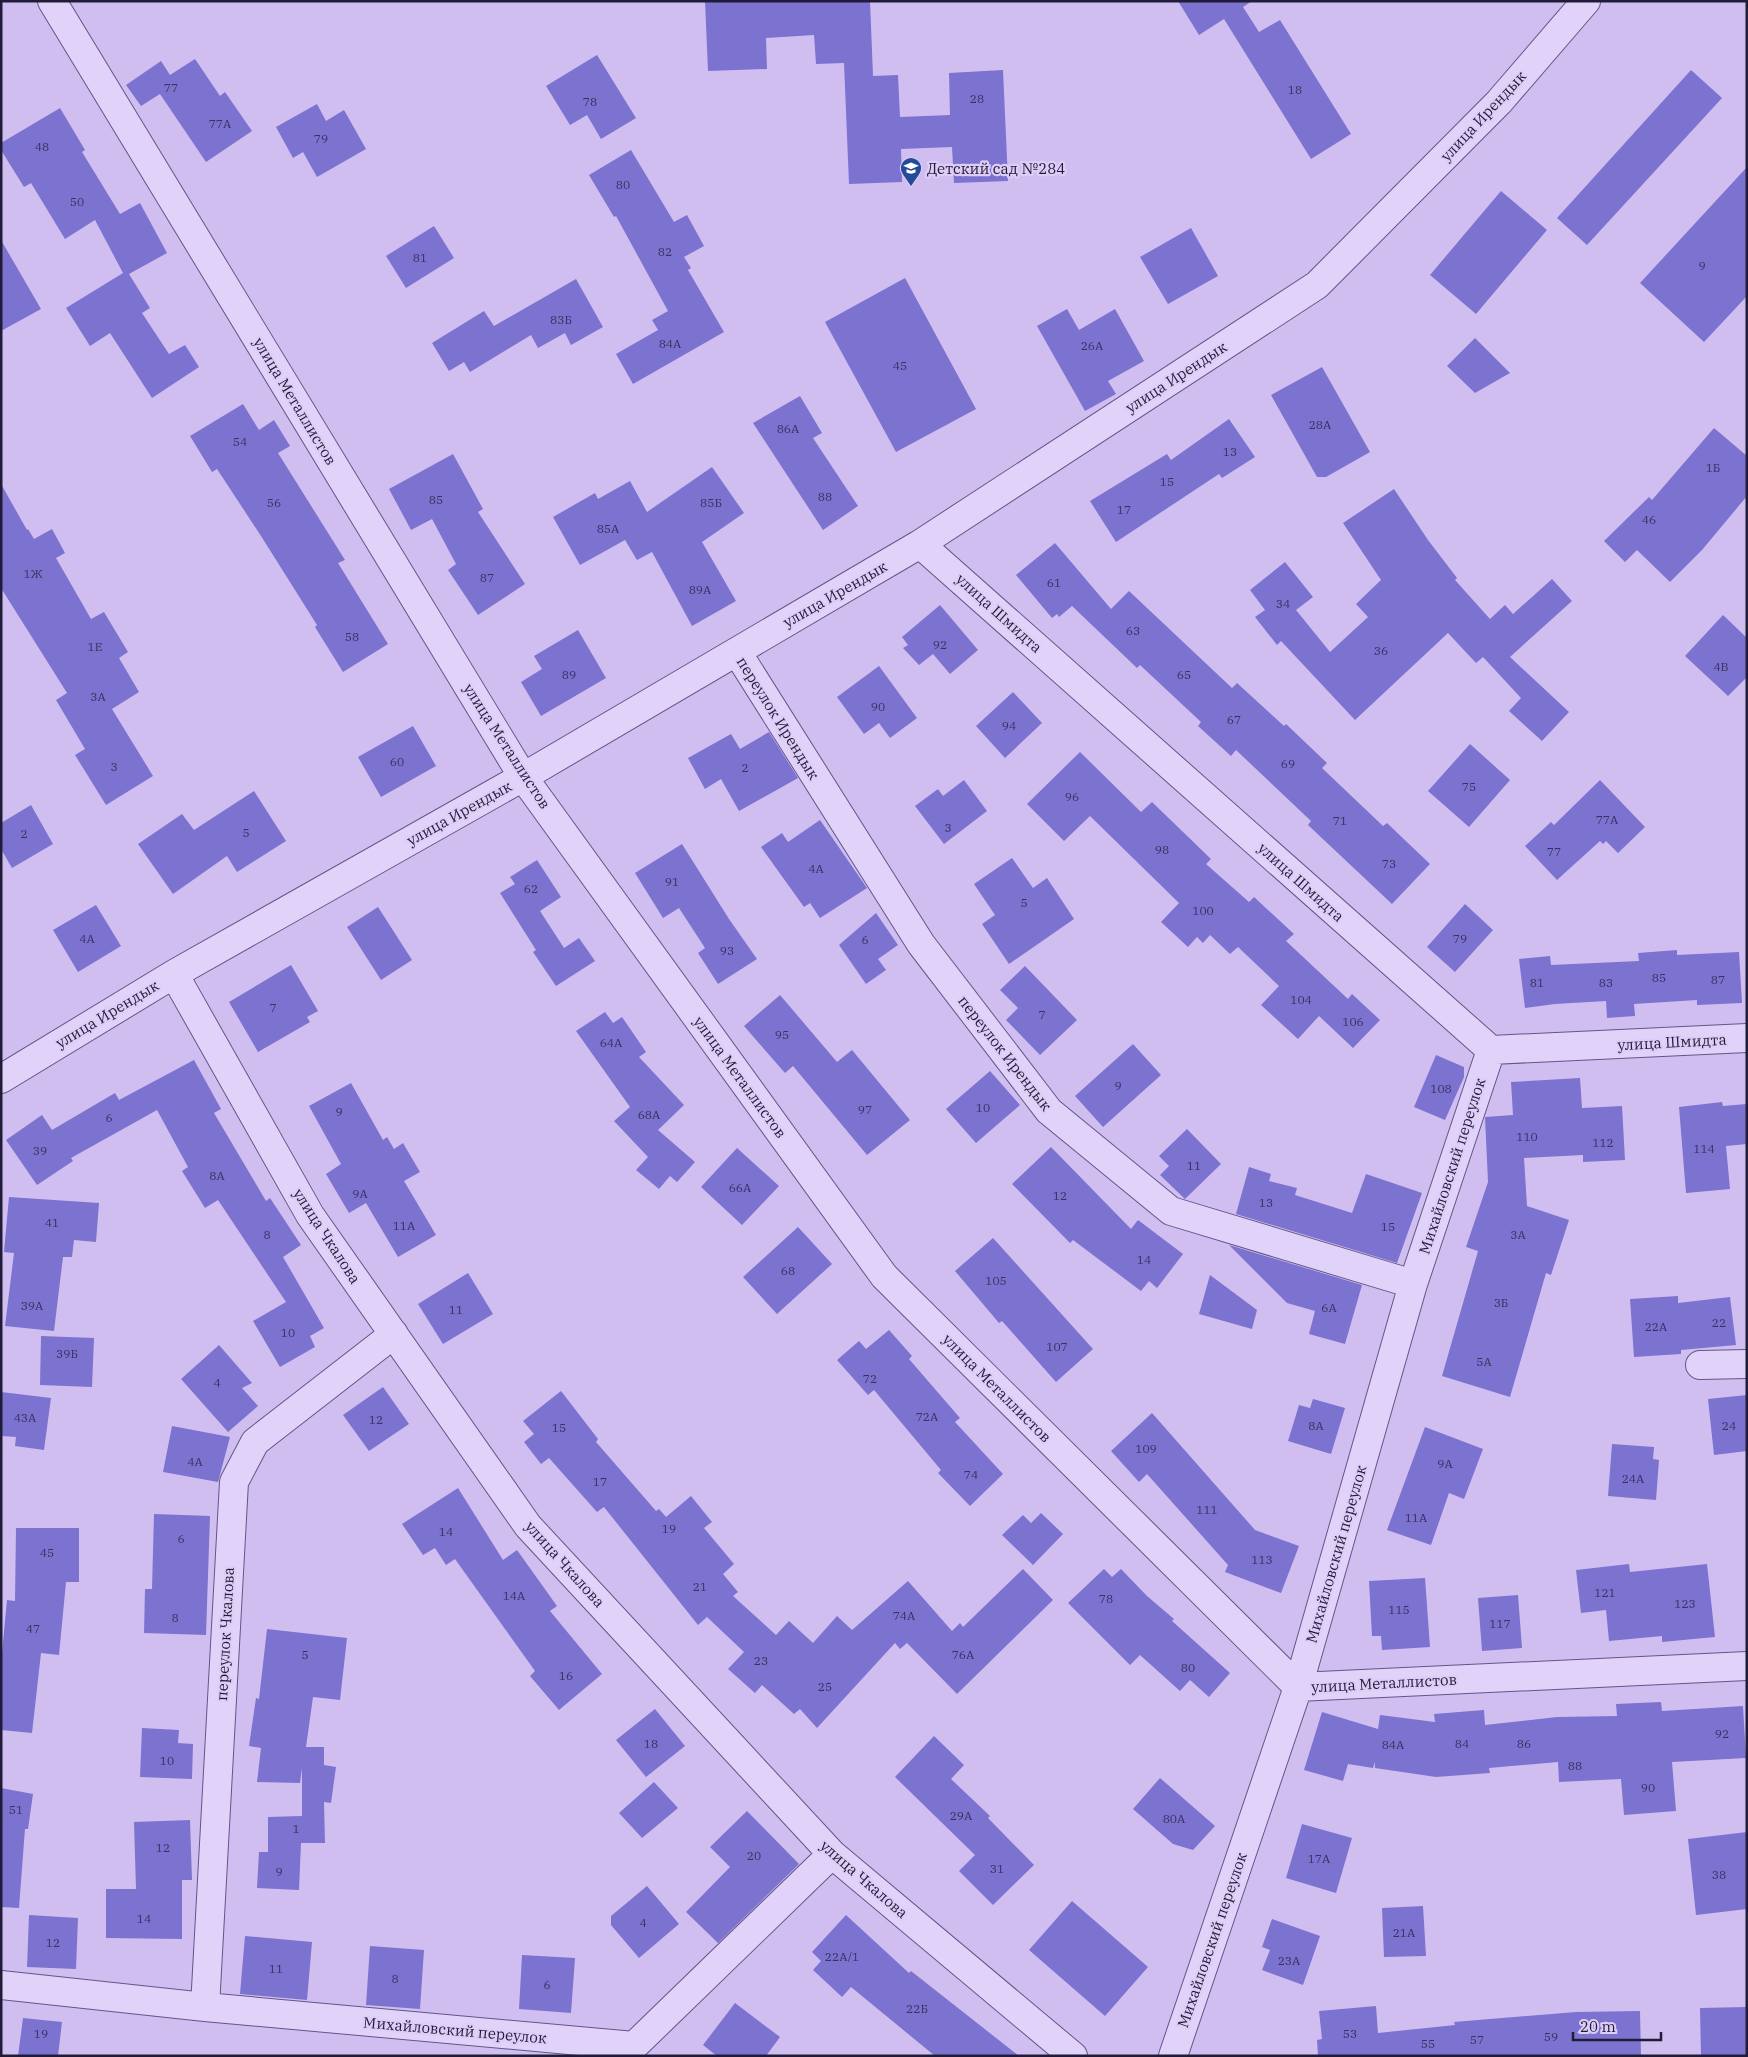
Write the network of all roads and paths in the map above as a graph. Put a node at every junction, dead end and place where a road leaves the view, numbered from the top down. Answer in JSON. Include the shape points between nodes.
{"nodes":[{"id":1,"x":52,"y":1,"type":"edge"},
{"id":2,"x":1586,"y":1,"type":"edge"},
{"id":3,"x":920,"y":544,"type":"junction"},
{"id":4,"x":736,"y":652,"type":"junction"},
{"id":5,"x":523,"y":777,"type":"junction"},
{"id":6,"x":174,"y":974,"type":"junction"},
{"id":7,"x":1747,"y":1038,"type":"edge"},
{"id":8,"x":1491,"y":1050,"type":"junction"},
{"id":9,"x":1,"y":1079,"type":"edge"},
{"id":10,"x":1413,"y":1284,"type":"junction"},
{"id":11,"x":394,"y":1334,"type":"junction"},
{"id":12,"x":1747,"y":1364,"type":"edge"},
{"id":13,"x":1700,"y":1365,"type":"dead end"},
{"id":14,"x":1747,"y":1666,"type":"edge"},
{"id":15,"x":1298,"y":1687,"type":"junction"},
{"id":16,"x":832,"y":1854,"type":"junction"},
{"id":17,"x":1,"y":1985,"type":"edge"},
{"id":18,"x":206,"y":2007,"type":"junction"},
{"id":19,"x":1073,"y":2056,"type":"edge"},
{"id":20,"x":1173,"y":2056,"type":"edge"}],
"edges":[{"from":1,"to":5,"type":"street","name":"улица Металлистов"},
{"from":2,"to":3,"type":"street","name":"улица Ирендык","via":[[1499,102],[1317,285]]},
{"from":3,"to":4,"type":"street","name":"улица Ирендык"},
{"from":3,"to":8,"type":"street","name":"улица Шмидта"},
{"from":4,"to":5,"type":"street","name":"улица Ирендык"},
{"from":4,"to":10,"type":"street","name":"переулок Ирендык","via":[[921,944],[1049,1111],[1172,1212]]},
{"from":5,"to":6,"type":"street","name":"улица Ирендык"},
{"from":5,"to":15,"type":"street","name":"улица Металлистов","via":[[884,1276]]},
{"from":6,"to":9,"type":"street","name":"улица Ирендык"},
{"from":6,"to":11,"type":"street","name":"улица Чкалова","via":[[310,1215]]},
{"from":7,"to":8,"type":"street","name":"улица Шмидта"},
{"from":8,"to":10,"type":"street","name":"Михайловский переулок"},
{"from":10,"to":15,"type":"street","name":"Михайловский переулок"},
{"from":11,"to":16,"type":"street","name":"улица Чкалова","via":[[528,1526]]},
{"from":11,"to":18,"type":"street","name":"переулок Чкалова","via":[[255,1442],[234,1482]]},
{"from":12,"to":13,"type":"street"},
{"from":14,"to":15,"type":"street","name":"улица Металлистов"},
{"from":15,"to":20,"type":"street","name":"Михайловский переулок"},
{"from":16,"to":18,"type":"street","name":"Михайловский переулок","via":[[634,2046]]},
{"from":16,"to":19,"type":"street","name":"улица Чкалова"},
{"from":17,"to":18,"type":"street","name":"Михайловский переулок"}]}
